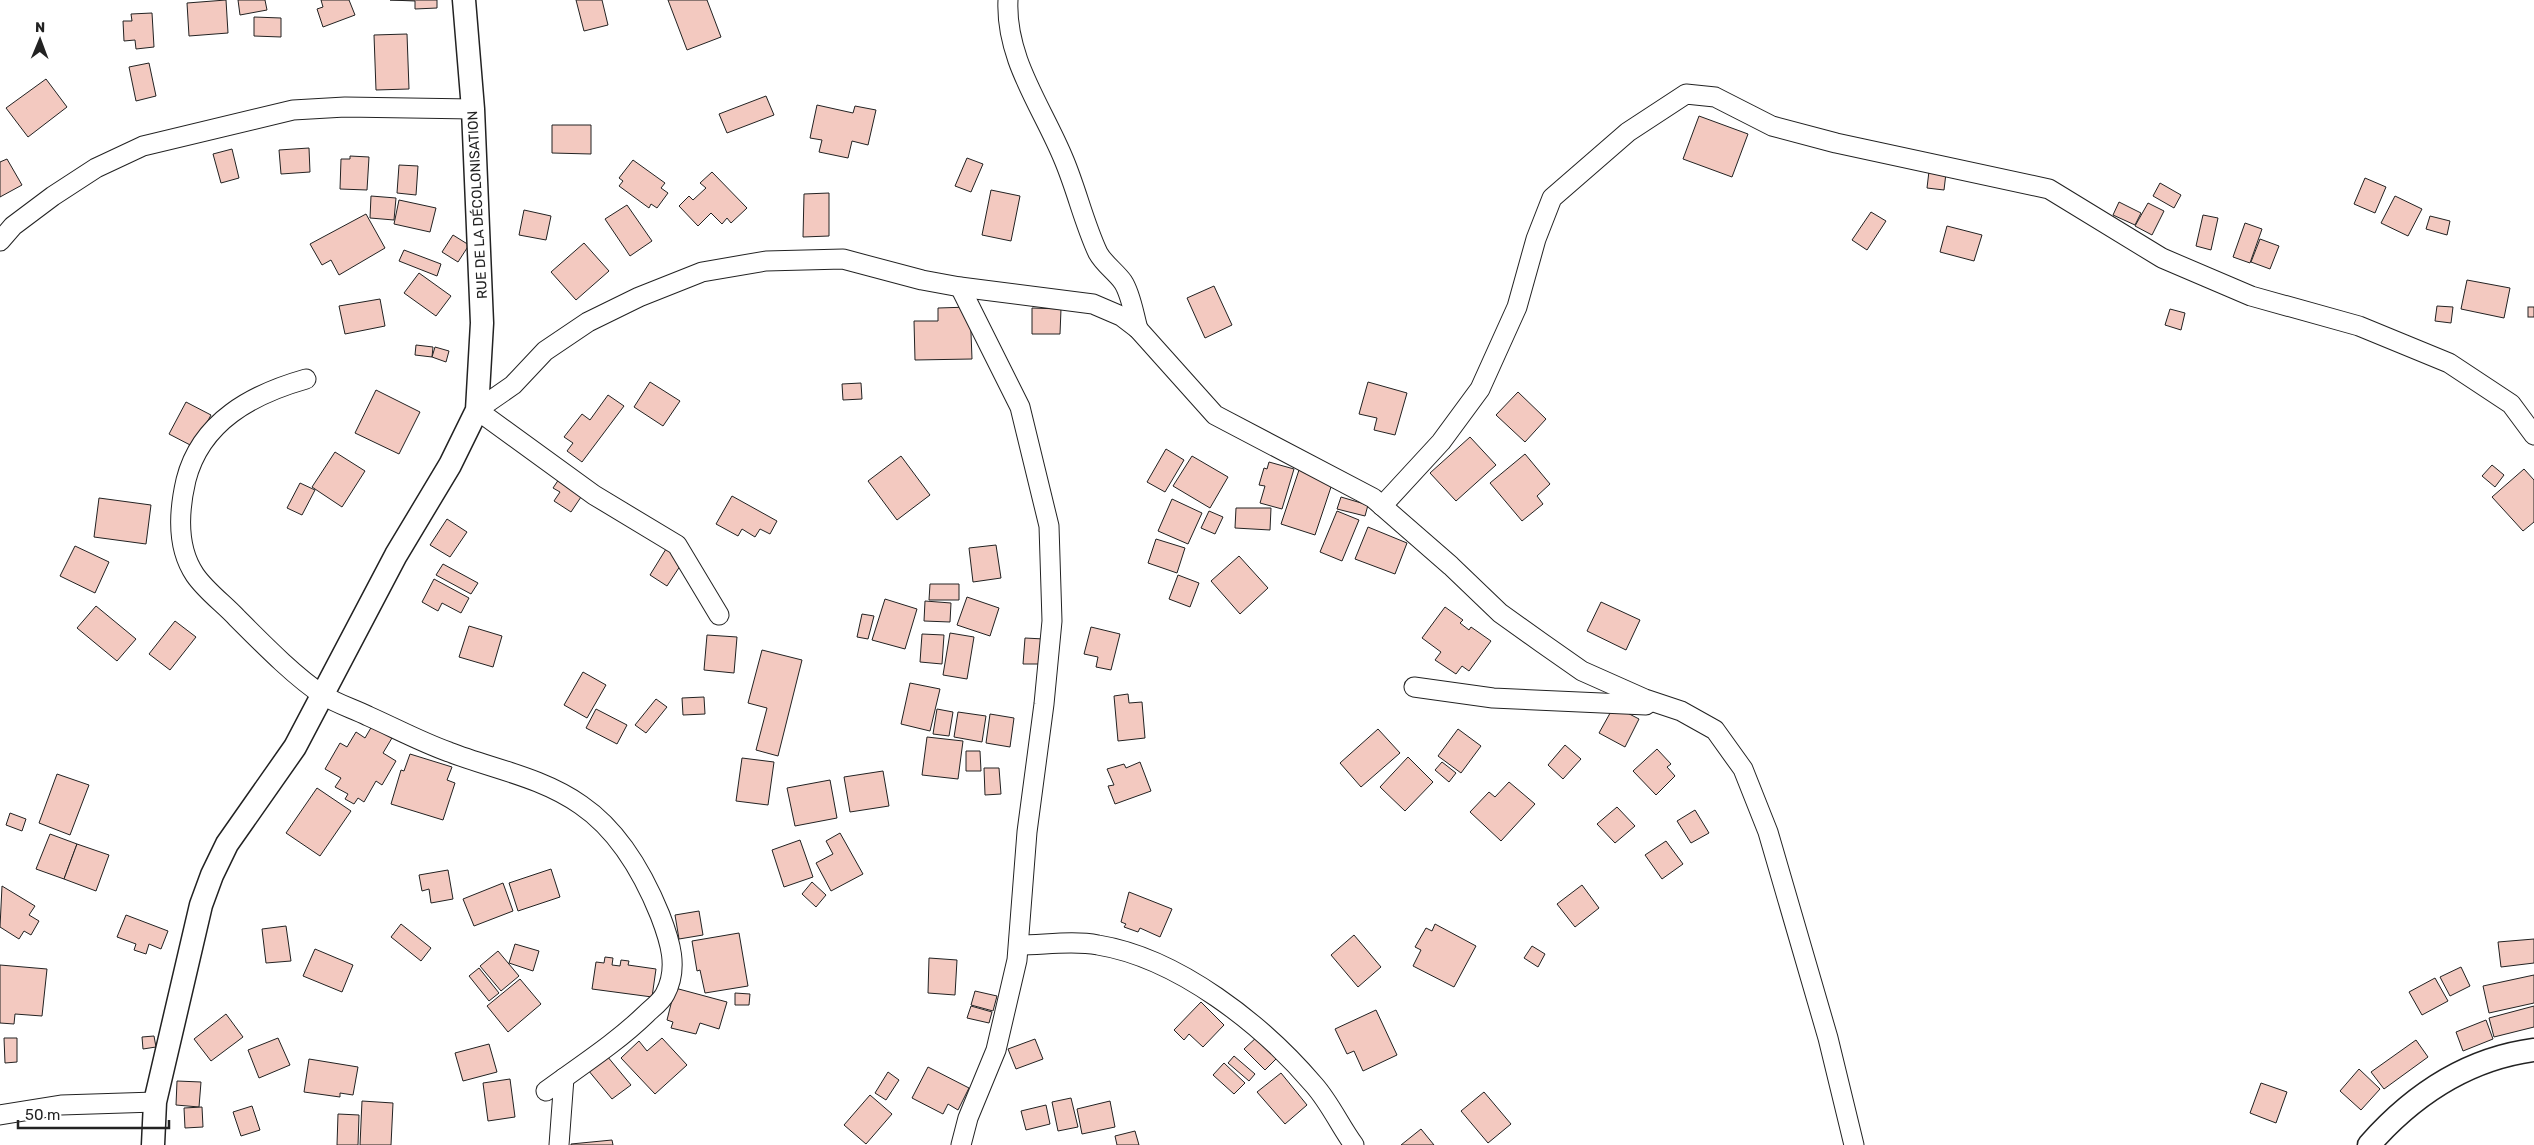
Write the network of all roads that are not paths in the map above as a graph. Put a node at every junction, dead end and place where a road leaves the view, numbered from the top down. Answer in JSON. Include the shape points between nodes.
{"nodes":[{"id":1,"x":464,"y":0,"type":"edge"},
{"id":2,"x":1008,"y":0,"type":"edge"},
{"id":3,"x":473,"y":109,"type":"junction"},
{"id":4,"x":0,"y":241,"type":"edge"},
{"id":5,"x":960,"y":287,"type":"junction"},
{"id":6,"x":1138,"y":329,"type":"junction"},
{"id":7,"x":306,"y":379,"type":"dead end"},
{"id":8,"x":477,"y":410,"type":"junction"},
{"id":9,"x":2534,"y":435,"type":"edge"},
{"id":10,"x":1382,"y":506,"type":"junction"},
{"id":11,"x":720,"y":615,"type":"dead end"},
{"id":12,"x":1414,"y":687,"type":"dead end"},
{"id":13,"x":324,"y":695,"type":"junction"},
{"id":14,"x":1668,"y":707,"type":"junction"},
{"id":15,"x":1018,"y":945,"type":"junction"},
{"id":16,"x":2534,"y":1050,"type":"edge"},
{"id":17,"x":564,"y":1078,"type":"junction"},
{"id":18,"x":546,"y":1091,"type":"dead end"},
{"id":19,"x":155,"y":1102,"type":"junction"},
{"id":20,"x":0,"y":1115,"type":"edge"},
{"id":21,"x":153,"y":1145,"type":"edge"},
{"id":22,"x":559,"y":1145,"type":"edge"},
{"id":23,"x":962,"y":1145,"type":"edge"},
{"id":24,"x":1354,"y":1145,"type":"edge"},
{"id":25,"x":1854,"y":1145,"type":"edge"},
{"id":26,"x":2369,"y":1145,"type":"edge"}],
"edges":[{"from":1,"to":3,"type":"street","name":"RUE DE LA DÉCOLONISATION"},
{"from":2,"to":6,"type":"street","via":[[1011,42],[1020,66],[1057,142],[1100,256],[1124,283]]},
{"from":3,"to":4,"type":"street","via":[[344,107],[293,110],[143,146],[96,168],[53,196],[13,226]]},
{"from":3,"to":8,"type":"street","name":"RUE DE LA DÉCOLONISATION","via":[[482,323]]},
{"from":5,"to":6,"type":"street","via":[[1093,304],[1121,316]]},
{"from":5,"to":8,"type":"street","via":[[843,259],[766,261],[702,272],[588,322],[545,351],[512,385]]},
{"from":5,"to":15,"type":"street","via":[[1020,407],[1049,526],[1052,621],[1027,832]]},
{"from":6,"to":10,"type":"street","via":[[1216,415],[1373,498]]},
{"from":7,"to":13,"type":"street","via":[[273,388],[244,403],[205,441],[190,465],[181,502],[182,544],[186,560],[196,577],[264,644]]},
{"from":8,"to":11,"type":"street","via":[[594,495],[677,545]]},
{"from":8,"to":13,"type":"street","via":[[450,465],[396,555]]},
{"from":9,"to":10,"type":"street","via":[[2511,404],[2449,363],[2359,326],[2251,296],[2171,262],[2049,189],[1836,143],[1772,126],[1714,98],[1686,94],[1628,132],[1552,198],[1536,239],[1517,307],[1480,389],[1441,442]]},
{"from":10,"to":14,"type":"street","via":[[1500,613],[1542,643],[1582,671]]},
{"from":12,"to":14,"type":"street","via":[[1493,698]]},
{"from":13,"to":17,"type":"street","via":[[449,752],[549,787],[580,804],[607,826],[631,858],[670,940],[673,972],[664,996],[624,1035]]},
{"from":13,"to":19,"type":"street","via":[[295,747],[227,844],[212,875],[201,906]]},
{"from":14,"to":25,"type":"street","via":[[1715,730],[1742,769],[1768,832],[1789,900]]},
{"from":15,"to":23,"type":"street","via":[[996,1050],[968,1118]]},
{"from":15,"to":24,"type":"street","via":[[1096,944],[1135,952],[1166,966],[1241,1014],[1268,1039],[1314,1085]]},
{"from":16,"to":26,"type":"street","via":[[2485,1063],[2448,1079],[2414,1099]]},
{"from":17,"to":18,"type":"street"},
{"from":17,"to":22,"type":"street"},
{"from":19,"to":20,"type":"street","via":[[61,1104]]},
{"from":19,"to":21,"type":"street"}]}
